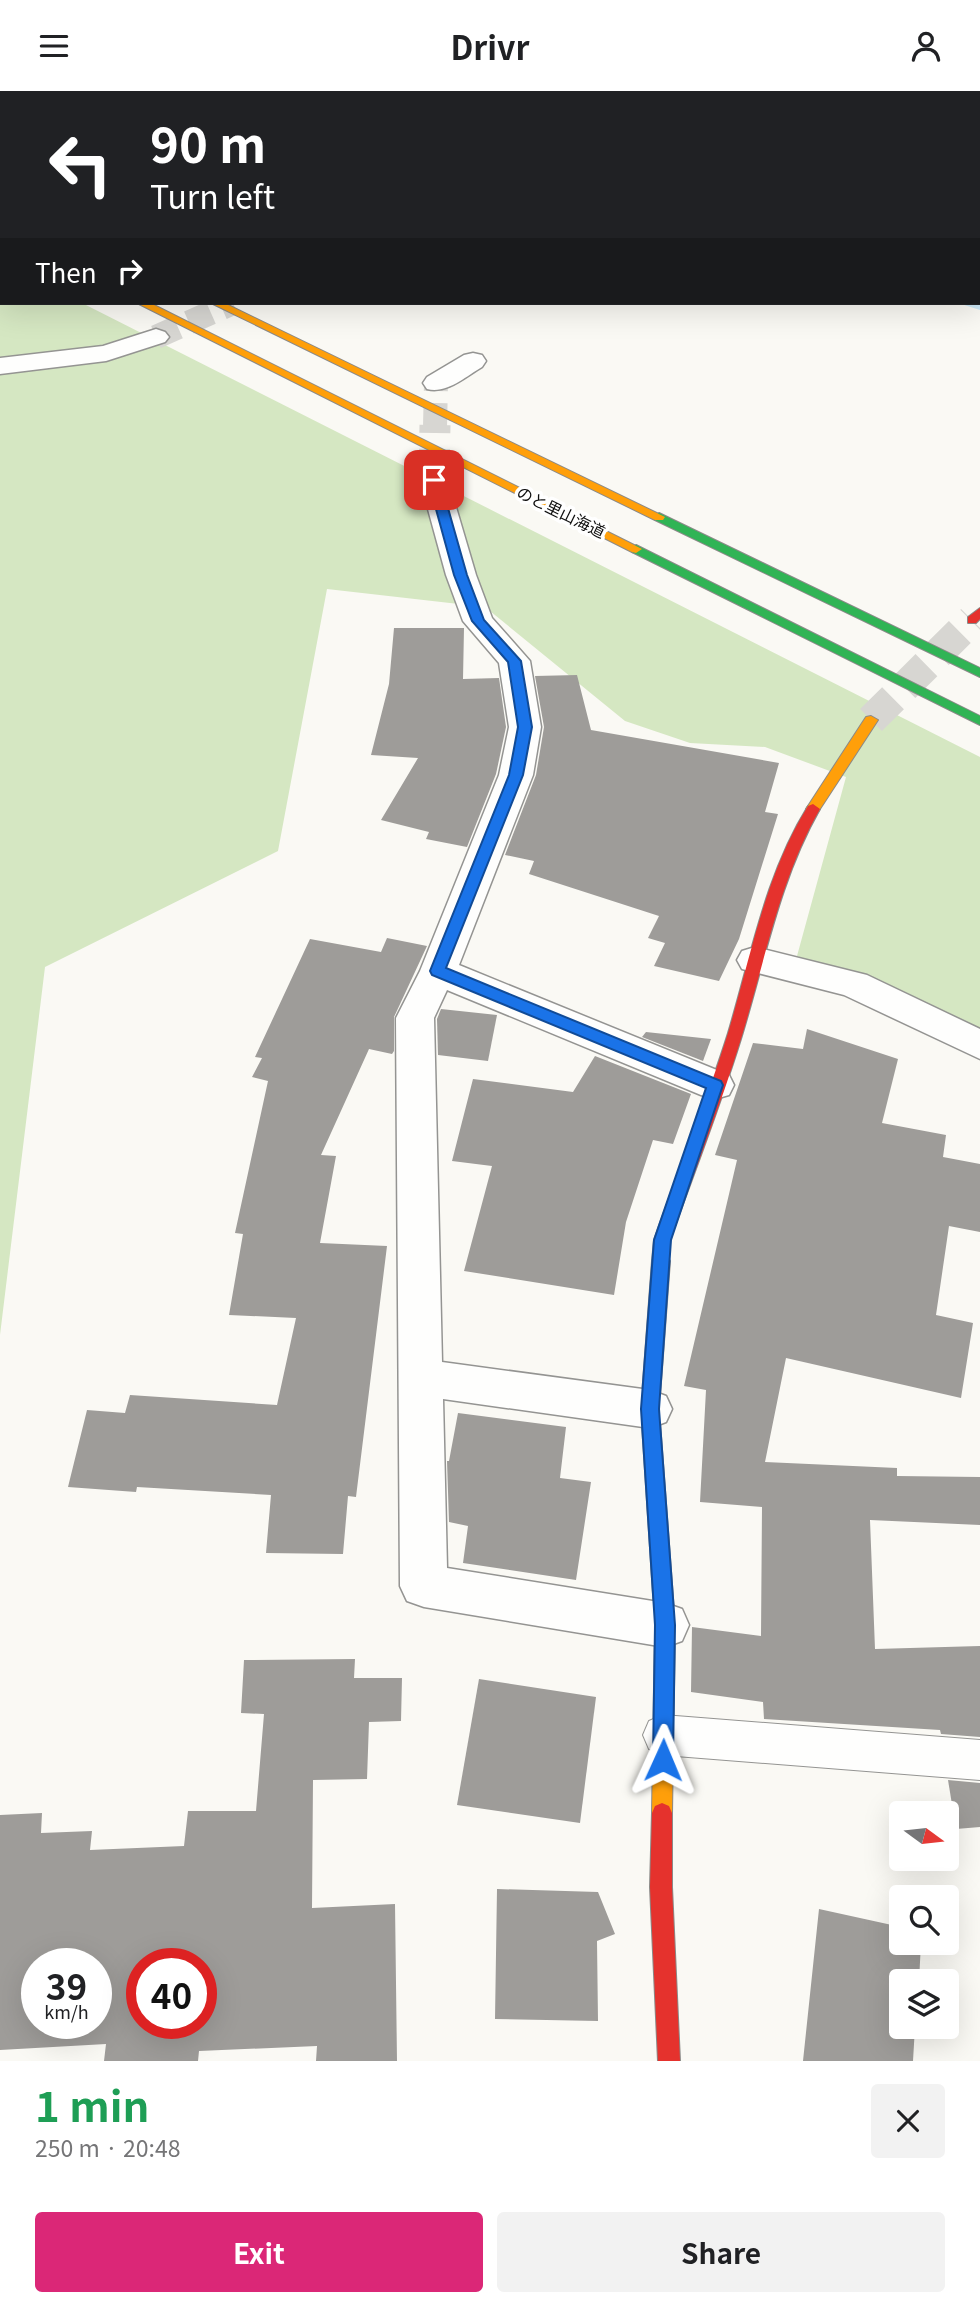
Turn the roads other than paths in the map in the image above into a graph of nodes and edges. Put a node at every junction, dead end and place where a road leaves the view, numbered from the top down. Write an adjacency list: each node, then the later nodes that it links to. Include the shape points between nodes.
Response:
1 (146, 305): 10 (main road, のと里山海道)
2 (220, 305): 8 (main road)
3 (156, 337): 5 (street, via 106,353)
4 (473, 361): 6 (street)
5 (0, 366)
6 (436, 383)
7 (434, 480): 12 (street, via 478,621 514,661 525,727 516,775)
8 (980, 673)
9 (871, 720): 11 (main road, via 794,839)
10 (980, 721)
11 (755, 960): 13 (street, via 855,984); 14 (main road)
12 (438, 971): 14 (street); 15 (street, via 415,1017)
13 (980, 1045)
14 (715, 1085): 16 (main road, via 662,1240)
15 (420, 1377): 16 (street); 17 (street, via 424,1586)
16 (650, 1409): 17 (main road)
17 (665, 1625): 18 (main road)
18 (663, 1735): 19 (lane); 20 (main road, via 661,1887)
19 (980, 1760)
20 (669, 2061)

